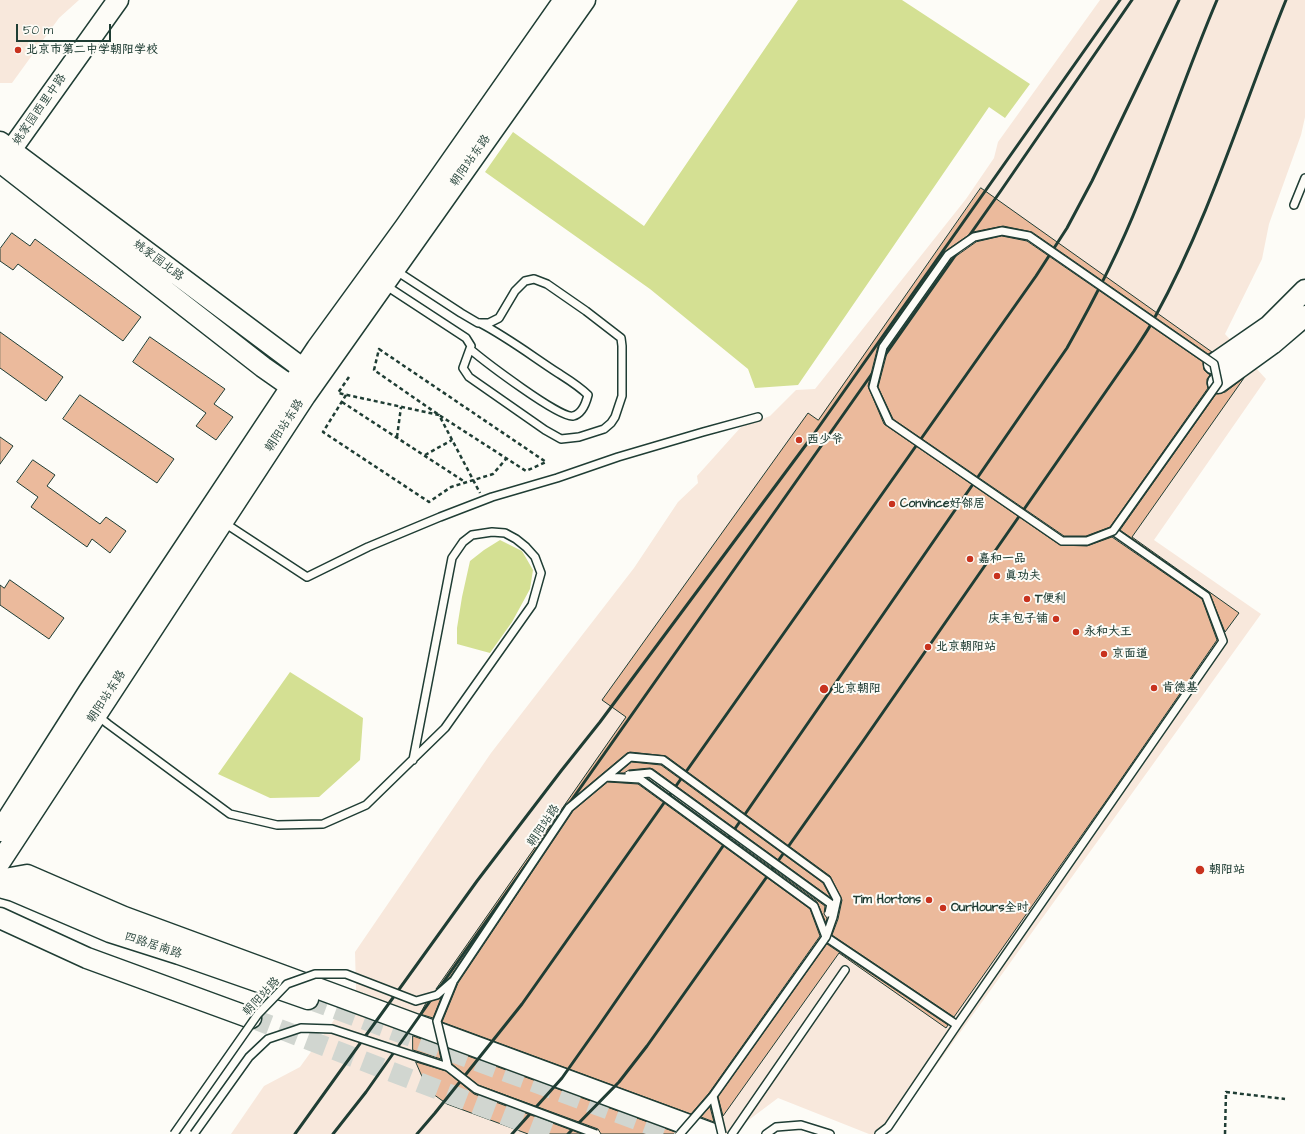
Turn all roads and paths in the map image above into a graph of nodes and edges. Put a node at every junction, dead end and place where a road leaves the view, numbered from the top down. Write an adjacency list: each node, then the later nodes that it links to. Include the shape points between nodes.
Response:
1 (103, 0): 5 (main road, 姚家园西里中路)
2 (118, 0): 5 (main road, 姚家园西里中路)
3 (564, 0): 14 (main road, 朝阳站东路, via 317,348)
4 (585, 0): 8 (main road, 朝阳站东路)
5 (2, 150): 14 (main road, 姚家园北路); 16 (main road, 姚家园北路)
6 (1305, 178): 7 (lane)
7 (1294, 205)
8 (390, 277): 11 (lane); 12 (lane, via 466,338); 14 (main road, 朝阳站东路)
9 (1305, 290): 13 (main road)
10 (1305, 316): 13 (main road, via 1272,344)
11 (478, 323): 12 (lane, via 532,354 578,385 588,395 586,404 580,412 572,416 563,414 485,362); 12 (lane, via 489,323 499,318 515,291 525,281 534,279 547,284 621,338 622,396 615,417 604,429 579,437 561,439 469,377 464,368)
12 (470, 349)
13 (1216, 373): 30 (lane, bridge); 30 (lane, bridge, via 1029,236 1002,231 974,237 948,255 883,347 873,387 889,422 1062,540 1087,541)
14 (310, 375): 16 (main road, 朝阳站东路)
15 (349, 377): 17 (path, via 338,393)
16 (298, 392): 29 (main road, 朝阳站东路); 31 (main road, 朝阳站东路)
17 (346, 395): 18 (path); 19 (path)
18 (342, 402): 22 (path); 27 (path, via 323,432 422,498 429,502 450,487)
19 (402, 407): 20 (path); 22 (path)
20 (439, 415): 23 (path); 25 (path); 25 (path, via 374,370 379,349 546,462 526,471)
21 (758, 417): 28 (lane, via 618,456)
22 (397, 437): 24 (path)
23 (452, 440): 24 (path); 26 (path)
24 (424, 455): 27 (path)
25 (506, 459): 26 (path, via 493,474)
26 (473, 480): 27 (path); 28 (path)
27 (465, 482)
28 (484, 500): 29 (lane, via 368,547 307,578)
29 (222, 522): 31 (main road, 朝阳站东路)
30 (1113, 531): 44 (lane, via 1206,596 1223,641)
31 (89, 709): 32 (lane, via 230,814 277,824 323,824 366,805); 34 (main road, 朝阳站东路); 35 (main road, 朝阳站东路)
32 (413, 760): 32 (lane, via 445,728 532,605 541,573 535,557 516,539 505,534 492,532 472,535 463,542 452,558)
33 (606, 777): 39 (lane, bridge, via 640,779 808,901 814,906); 39 (lane, bridge, via 650,773 831,904); 39 (lane, 朝阳站路, bridge, via 630,757 663,760 827,880 837,899); 41 (lane, 朝阳站路, bridge, via 569,808)
34 (0, 831)
35 (0, 862)
36 (0, 880): 52 (main road, via 27,875 124,917)
37 (0, 887): 42 (main road, 四路居南路, via 110,932)
38 (0, 918): 43 (main road, via 87,958)
39 (826, 937): 44 (lane); 46 (lane, bridge)
40 (845, 970): 54 (lane)
41 (454, 980): 45 (lane, bridge, via 437,1021); 48 (lane, 朝阳站路, bridge, via 437,995 416,1001 346,974 316,974 287,984 258,1014)
42 (308, 999)
43 (251, 1018)
44 (957, 1025): 57 (lane, via 888,1127)
45 (448, 1067): 49 (lane, bridge, via 332,1028 301,1028 268,1039 249,1057); 50 (lane, bridge, via 476,1089)
46 (713, 1096): 51 (lane, bridge); 53 (lane, bridge)
47 (1284, 1099): 58 (path, via 1226,1092)
48 (174, 1134)
49 (194, 1134)
50 (596, 1134)
51 (680, 1134)
52 (713, 1134)
53 (722, 1134)
54 (732, 1134)
55 (766, 1134): 56 (lane, via 776,1127 801,1125)
56 (830, 1134)
57 (879, 1134)
58 (1225, 1134)

